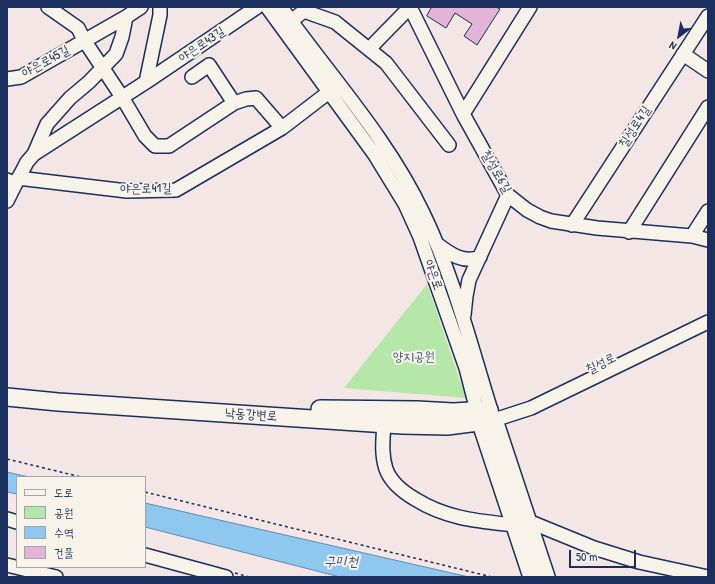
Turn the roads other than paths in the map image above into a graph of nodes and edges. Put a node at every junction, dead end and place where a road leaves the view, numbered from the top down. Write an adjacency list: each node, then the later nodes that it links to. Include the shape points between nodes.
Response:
1 (48, 7): 12 (street, 야은로45길, via 78,28)
2 (141, 7): 9 (street, 야은로45길)
3 (160, 7): 19 (street)
4 (257, 7): 19 (street, 야은로43길)
5 (267, 7): 20 (street, 야은로)
6 (410, 7): 13 (street, 칠성로6길); 24 (street, 칠성로6길)
7 (530, 7): 24 (street)
8 (282, 8): 11 (street, 야은로)
9 (126, 16): 12 (street, 야은로45길); 15 (street, via 116,54)
10 (708, 16): 14 (street, 칠성로4길)
11 (291, 21): 13 (street, via 304,11 335,22); 36 (street, 야은로, via 382,142 423,213)
12 (84, 40): 15 (street); 18 (street, 야은로45길, via 21,78)
13 (369, 49): 26 (street, via 386,63)
14 (683, 54): 16 (street); 32 (street, 칠성로4길)
15 (102, 69): 21 (street); 27 (street, via 70,98 47,124)
16 (708, 71)
17 (192, 77): 22 (street, via 209,65)
18 (7, 78)
19 (146, 82): 21 (street, 야은로43길)
20 (329, 92): 25 (street, 야은로41길); 45 (street, 야은로, via 376,155 405,204 420,237 466,368)
21 (122, 97): 22 (street, via 145,136 155,146 169,146); 27 (street, 야은로43길)
22 (234, 103): 25 (street, via 256,98)
23 (708, 107): 33 (street)
24 (463, 114): 29 (street, 칠성로6길)
25 (282, 128): 28 (street, 야은로41길, via 176,190 127,191)
26 (449, 145)
27 (30, 158): 28 (street)
28 (14, 181): 30 (street)
29 (508, 195): 32 (street, 칠성로6길, via 540,217); 37 (street)
30 (7, 201)
31 (708, 211): 34 (street)
32 (572, 225): 33 (street, 칠성로6길)
33 (629, 232): 34 (street, 칠성로6길)
34 (692, 236): 35 (street, 칠성로6길)
35 (708, 240)
36 (437, 244): 37 (street, via 454,256 465,259); 39 (street, 야은로)
37 (480, 257): 39 (street, via 469,280)
38 (708, 312): 45 (street, 칠성로, via 520,403)
39 (464, 320): 45 (street, 야은로)
40 (708, 322): 45 (street, 칠성로, via 531,408)
41 (7, 388): 45 (main road, 낙동강변로, via 320,409)
42 (7, 397): 43 (main road, 낙동강변로)
43 (70, 402): 44 (main road); 46 (main road, 낙동강변로)
44 (7, 409)
45 (488, 414): 46 (main road, 낙동강변로, via 447,426); 47 (main road, 야은로)
46 (384, 424): 47 (street, via 384,461 390,477 404,493 448,515)
47 (520, 526): 52 (main road, 야은로); 53 (main road, 야은로, via 534,539); 54 (street, via 639,562)
48 (146, 555): 51 (street)
49 (19, 568): 50 (street)
50 (56, 577)
51 (226, 577)
52 (532, 577)
53 (546, 577)
54 (708, 577)

